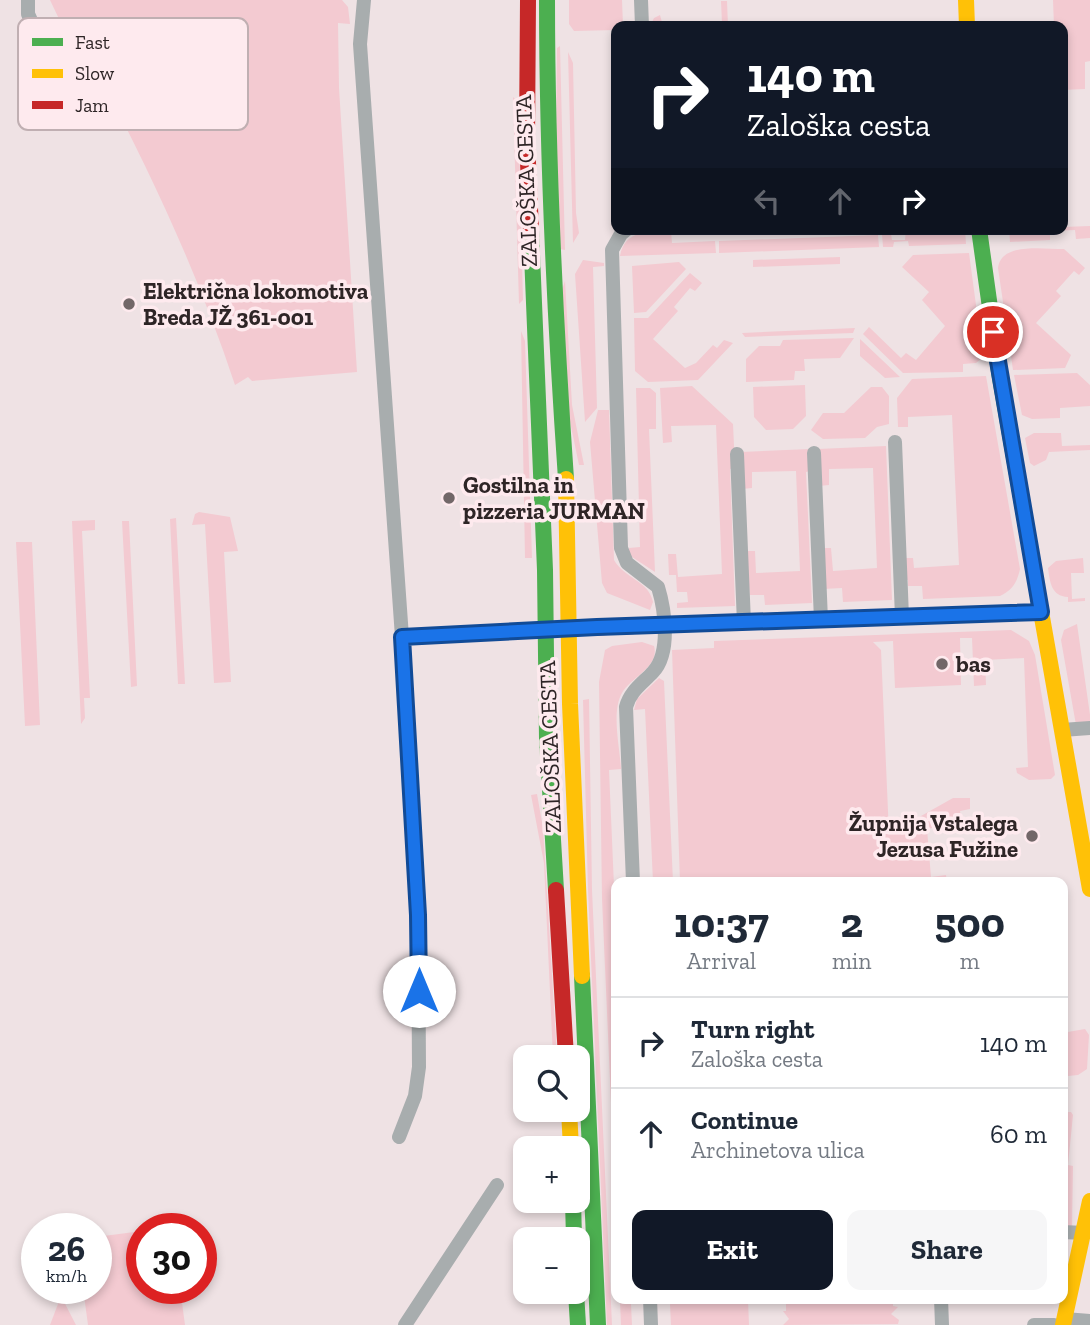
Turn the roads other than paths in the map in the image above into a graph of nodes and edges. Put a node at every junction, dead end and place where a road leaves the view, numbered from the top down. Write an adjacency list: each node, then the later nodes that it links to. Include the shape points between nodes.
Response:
1 (28, 0): 7 (street)
2 (364, 0): 22 (street, via 360,57)
3 (528, 0): 21 (main road, ZALOŠKA CESTA, via 527,140)
4 (547, 0): 20 (main road, ZALOŠKA CESTA, via 548,179 566,486)
5 (641, 0): 8 (street)
6 (966, 0): 9 (main road)
7 (30, 18)
8 (642, 21)
9 (967, 21)
10 (620, 235): 19 (street, via 612,250 622,554 658,587)
11 (980, 235): 15 (main road)
12 (895, 442): 16 (street)
13 (814, 453): 17 (street)
14 (737, 454): 18 (street)
15 (1041, 612): 16 (main road); 24 (main road)
16 (902, 617): 17 (main road)
17 (821, 620): 18 (main road)
18 (744, 622): 19 (main road)
19 (664, 625): 20 (main road); 25 (street, via 661,659 626,706)
20 (569, 628): 21 (main road); 42 (main road, ZALOŠKA CESTA)
21 (545, 630): 22 (street, ZALOŠKA CESTA); 27 (main road, ZALOŠKA CESTA)
22 (402, 637): 28 (street, via 418,915 419,1067 415,1096)
23 (1090, 728): 24 (street)
24 (1062, 730): 26 (main road)
25 (633, 877)
26 (1090, 889)
27 (565, 1045)
28 (399, 1138)
29 (497, 1185): 40 (street)
30 (1090, 1201): 32 (main road)
31 (1068, 1232): 32 (street)
32 (1085, 1233): 33 (main road)
33 (1068, 1278)
34 (577, 1304): 41 (main road)
35 (650, 1304): 43 (street)
36 (942, 1304): 44 (street)
37 (1064, 1304): 39 (main road)
38 (1090, 1321): 39 (street)
39 (1061, 1323): 45 (street)
40 (405, 1325)
41 (578, 1325)
42 (598, 1325)
43 (651, 1325)
44 (942, 1325)
45 (1034, 1325)

